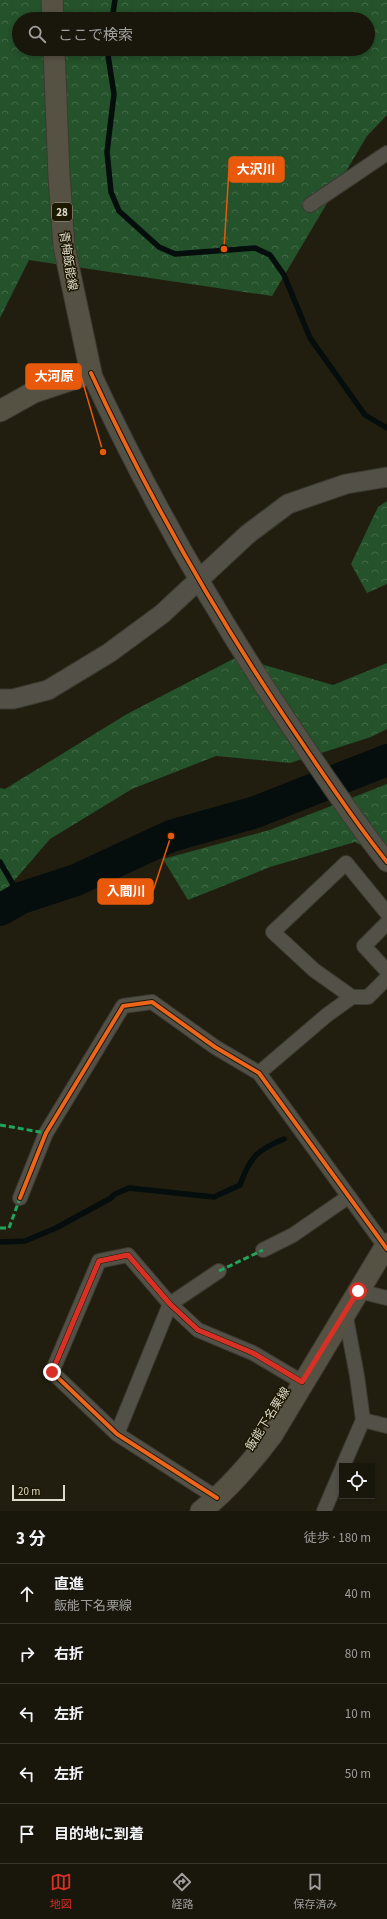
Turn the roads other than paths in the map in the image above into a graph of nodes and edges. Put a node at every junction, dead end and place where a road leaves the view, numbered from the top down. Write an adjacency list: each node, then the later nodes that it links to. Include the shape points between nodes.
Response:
1 (52, 0): 2 (main road)
2 (53, 12)
3 (54, 56): 6 (main road, 青梅飯能線 / 28, via 64,246)
4 (387, 153): 5 (street)
5 (310, 205)
6 (91, 373): 7 (main road, via 34,392); 9 (street, via 149,491)
7 (0, 411)
8 (382, 478): 9 (street, via 346,484 288,504 248,534)
9 (199, 581): 10 (street, via 162,614 76,674 48,690 13,699); 11 (street, via 254,671 316,764)
10 (0, 699)
11 (383, 857)
12 (387, 913): 16 (street, via 346,863 273,932 314,970)
13 (387, 923): 14 (street, via 364,946)
14 (387, 971)
15 (387, 978): 16 (street, via 368,997)
16 (352, 998): 17 (street, via 327,1015)
17 (260, 1072): 18 (street); 19 (street, via 215,1047 152,1002 123,1006 46,1133)
18 (348, 1197): 20 (street); 21 (street, via 293,1235)
19 (20, 1198)
20 (386, 1246): 23 (main road, 飯能下名栗線)
21 (263, 1250)
22 (219, 1271): 25 (street)
23 (358, 1291): 24 (street); 26 (main road, 飯能下名栗線)
24 (387, 1298)
25 (170, 1304): 27 (street, via 198,1330 253,1353); 30 (street); 30 (street, via 128,1255 99,1261 52,1372)
26 (345, 1312): 27 (main road, 飯能下名栗線); 28 (street, via 358,1376)
27 (302, 1382): 33 (main road, 飯能下名栗線, via 272,1435 251,1463)
28 (363, 1420): 29 (street); 31 (street)
29 (387, 1426)
30 (117, 1434): 33 (street)
31 (344, 1463)
32 (339, 1476): 35 (street)
33 (217, 1498): 34 (main road, 飯能下名栗線)
34 (201, 1511)
35 (324, 1511)

